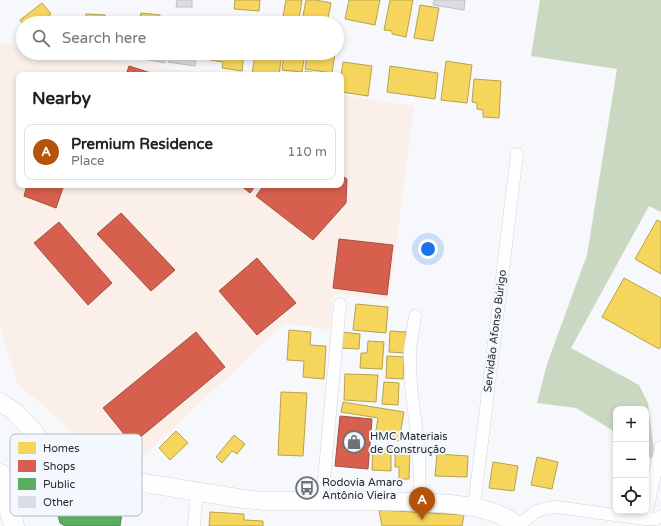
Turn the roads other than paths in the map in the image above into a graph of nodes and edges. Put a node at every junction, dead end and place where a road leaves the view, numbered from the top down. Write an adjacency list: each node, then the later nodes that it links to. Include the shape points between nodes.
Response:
1 (517, 154): 12 (street, Servidão Afonso Búrigo)
2 (340, 304): 10 (street)
3 (415, 316): 11 (street, via 410,363 419,453)
4 (0, 402): 5 (main road, via 15,412)
5 (35, 434)
6 (661, 447): 16 (street)
7 (0, 474): 13 (main road)
8 (142, 483): 9 (main road)
9 (197, 492): 10 (main road, via 244,499); 18 (street)
10 (322, 500): 11 (main road)
11 (420, 502): 12 (main road)
12 (474, 507): 19 (main road, via 498,514)
13 (10, 511)
14 (11, 516): 17 (main road)
15 (661, 516): 16 (street, via 656,519)
16 (645, 519): 19 (street, via 556,507 535,512)
17 (14, 526)
18 (194, 526)
19 (518, 526)

